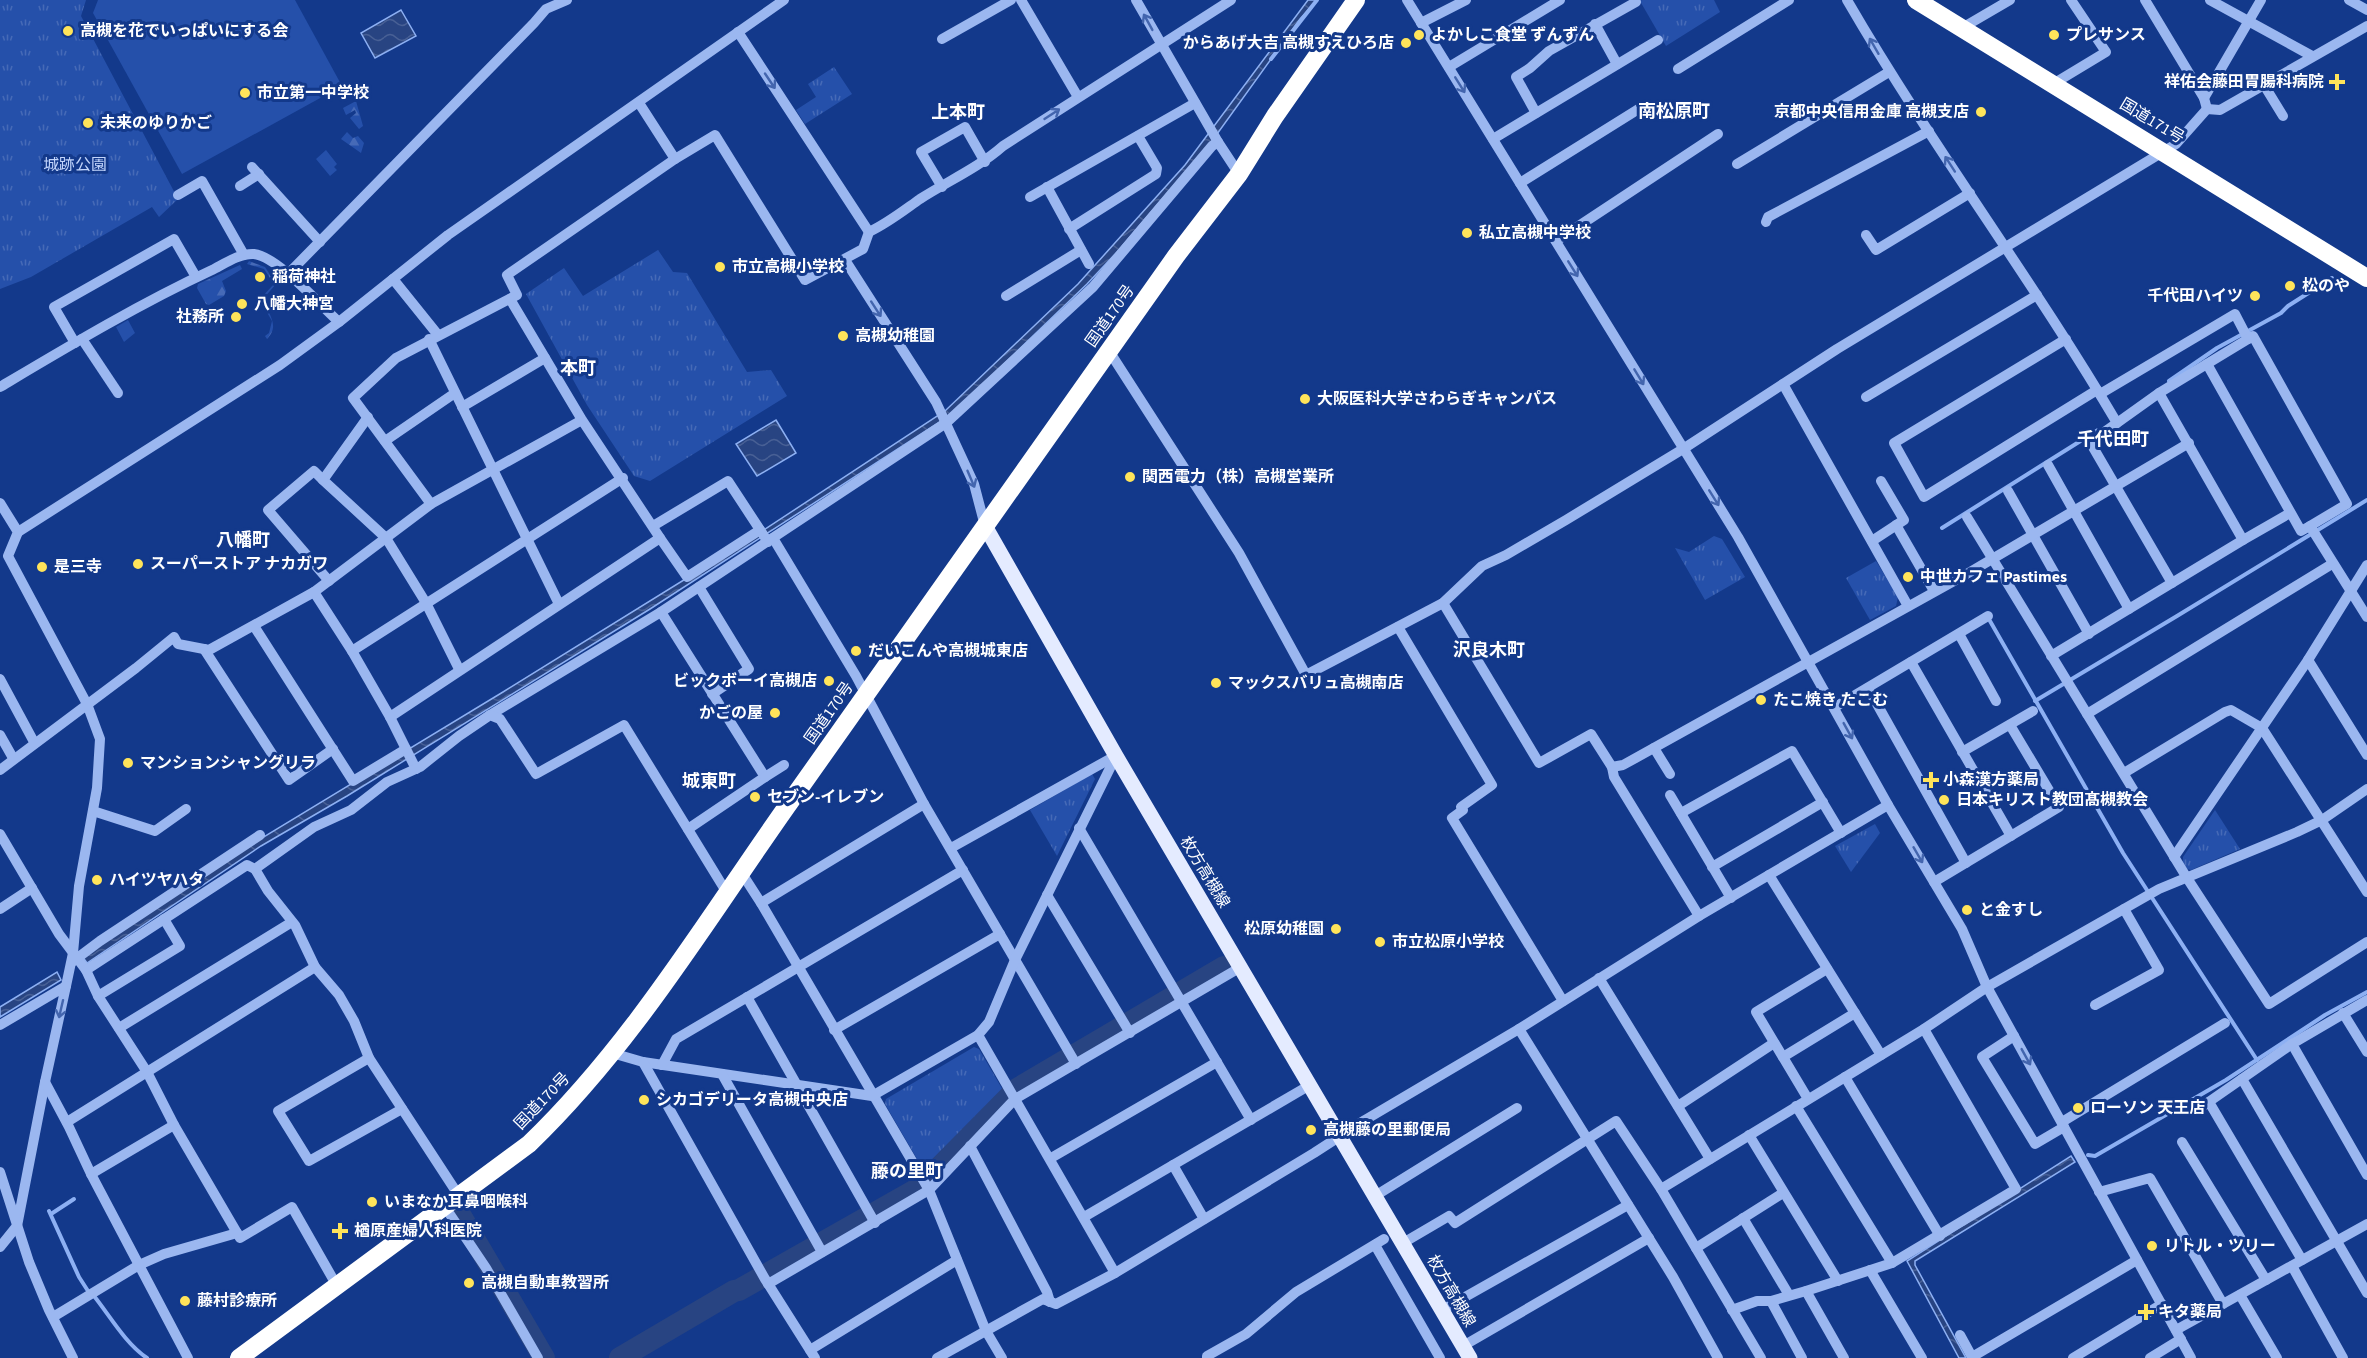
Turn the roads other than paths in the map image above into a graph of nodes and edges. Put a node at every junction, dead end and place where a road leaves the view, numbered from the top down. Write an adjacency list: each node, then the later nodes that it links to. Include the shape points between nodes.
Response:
1 (567, 0): 21 (street)
2 (784, 0): 28 (street)
3 (1011, 0): 29 (street)
4 (1022, 0): 39 (street)
5 (1136, 0): 31 (street, one-way to 5)
6 (1231, 0): 31 (street)
7 (1356, 0): 55 (highway, 国道170号)
8 (1407, 0): 23 (street)
9 (1466, 0): 23 (street)
10 (1560, 0): 34 (street)
11 (1789, 0): 35 (street)
12 (1847, 0): 36 (street, one-way to 12)
13 (1916, 0): 27 (highway, 国道171号)
14 (2010, 0): 27 (street)
15 (2071, 0): 37 (street, via 2106,52)
16 (2145, 0): 42 (street)
17 (2210, 0): 24 (street)
18 (2260, 0): 24 (street)
19 (2349, 0): 22 (street)
20 (1636, 2): 25 (street)
21 (543, 4): 68 (street, via 526,31)
22 (2367, 10)
23 (1421, 22): 34 (street)
24 (2248, 22): 32 (street); 42 (street)
25 (1595, 24): 33 (street); 44 (street, via 1549,51 1516,77)
26 (2367, 26): 32 (street)
27 (1962, 28): 37 (highway, 国道171号)
28 (738, 32): 40 (street); 65 (street, one-way to 65)
29 (942, 39)
30 (1658, 40): 33 (street)
31 (1161, 44): 39 (street); 41 (street)
32 (2312, 56): 38 (street)
33 (1617, 64): 44 (street)
34 (1449, 68): 50 (street, one-way to 50)
35 (1678, 69)
36 (1889, 72): 46 (street); 54 (street)
37 (2053, 84): 51 (highway, 国道171号)
38 (2264, 85): 42 (street, via 2220,110); 45 (street)
39 (1078, 97): 53 (street, one-way to 39)
40 (639, 103): 52 (street); 77 (street, via 448,234)
41 (1195, 103): 48 (street); 49 (street)
42 (2206, 103): 51 (street, via 2176,144)
43 (1645, 105): 56 (street)
44 (1536, 113): 50 (street)
45 (2283, 116)
46 (1929, 130): 60 (street, one-way to 46); 63 (street, via 1768,217)
47 (1718, 134): 67 (street)
48 (1138, 136): 58 (street); 64 (street, via 1157,168 1156,174)
49 (1214, 137): 55 (street); 99 (street, via 1212,146 1093,287)
50 (1493, 139): 56 (street)
51 (2163, 150): 69 (street); 75 (highway, 国道171号)
52 (675, 159): 72 (street, via 715,135 806,280); 80 (street, via 507,275 517,295)
53 (985, 162): 59 (street); 59 (street, via 964,127 921,152)
54 (1737, 164)
55 (1239, 174): 86 (highway, 国道170号)
56 (1520, 183): 67 (street)
57 (240, 186): 68 (street, via 256,170)
58 (1047, 187): 62 (street); 64 (street)
59 (942, 188): 65 (street)
60 (1970, 193): 66 (street, via 1876,250); 69 (street)
61 (178, 195): 71 (street, via 202,181)
62 (1030, 197)
63 (1766, 222)
64 (1069, 229): 70 (street)
65 (869, 232): 72 (street, via 863,249)
66 (1866, 235)
67 (1556, 241): 103 (street, one-way to 103)
68 (320, 242): 74 (street)
69 (2006, 248): 78 (street); 89 (street)
70 (1081, 250): 73 (street); 79 (street)
71 (244, 255): 74 (street, via 267,258); 76 (street)
72 (845, 260): 99 (street, one-way to 99)
73 (1089, 264)
74 (287, 275): 81 (street)
75 (2366, 276)
76 (196, 277): 85 (street); 85 (street, via 174,239 54,307)
77 (393, 279): 81 (street); 82 (street)
78 (2037, 295): 83 (street); 95 (street)
79 (1006, 296)
80 (510, 299): 82 (street); 87 (street)
81 (339, 322): 121 (street, via 252,384)
82 (433, 337): 93 (street); 97 (street, via 396,358 353,398)
83 (2066, 339): 91 (street); 91 (street, via 1894,443 1924,497)
84 (2248, 339): 88 (street); 91 (street, via 2235,314); 119 (street, via 2253,336 2348,504)
85 (78, 341): 90 (street); 92 (street)
86 (1109, 351): 118 (highway, 国道170号); 147 (street, via 1239,553 1306,675)
87 (545, 358): 96 (street); 98 (street)
88 (2207, 364): 94 (street); 114 (street)
89 (1783, 384): 103 (street); 128 (street)
90 (0, 387)
91 (2099, 392): 100 (street)
92 (118, 393)
93 (455, 393): 96 (street); 101 (street)
94 (2159, 393): 100 (street); 102 (street)
95 (1866, 397)
96 (462, 407): 105 (street)
97 (368, 417): 101 (street); 107 (street)
98 (582, 420): 105 (street); 106 (street)
99 (946, 423): 118 (street, one-way to 118, via 974,484); 126 (street)
100 (2117, 423): 109 (street, via 2090,442)
101 (385, 441): 112 (street)
102 (2189, 443): 109 (street); 127 (street)
103 (1683, 449): 139 (street, via 1482,566); 154 (street, one-way to 154)
104 (2048, 465): 113 (street)
105 (494, 469): 112 (street); 123 (street)
106 (623, 478): 117 (street); 123 (street)
107 (323, 480): 125 (street); 132 (street, via 314,471 268,510)
108 (1881, 481): 116 (street, via 1904,520)
109 (2116, 487): 113 (street); 133 (street)
110 (2008, 491): 122 (street)
111 (0, 503): 121 (street)
112 (431, 504): 125 (street)
113 (2073, 512): 122 (street); 142 (street)
114 (2290, 513): 119 (street, via 2301,531); 127 (street)
115 (1967, 517): 129 (street)
116 (1896, 525): 128 (street); 136 (street)
117 (653, 526): 120 (street, via 728,481); 124 (street)
118 (985, 526): 160 (highway, 国道170号); 177 (main road, 枚方高槻線)
119 (2310, 526): 130 (street)
120 (760, 530): 124 (street, via 687,577); 126 (street)
121 (18, 532): 162 (street, via 8,556)
122 (2032, 535): 129 (street); 149 (street)
123 (528, 537): 138 (street); 140 (street)
124 (660, 537): 140 (street)
125 (386, 538): 132 (street); 138 (street)
126 (770, 540): 134 (street); 160 (street)
127 (2243, 540): 133 (street)
128 (1872, 541): 141 (street)
129 (1991, 559): 136 (street); 152 (street)
130 (2332, 564): 135 (street); 165 (street)
131 (2367, 565): 135 (street)
132 (329, 581): 137 (street)
133 (2172, 583): 142 (street)
134 (699, 587): 143 (street); 159 (street, via 749,669)
135 (2350, 590): 145 (street); 153 (street)
136 (1934, 591): 141 (street)
137 (314, 592): 146 (street); 151 (street)
138 (426, 603): 151 (street); 156 (street)
139 (1443, 603): 147 (street); 180 (street, via 1539,763 1591,734)
140 (559, 604): 156 (street)
141 (1908, 606): 154 (street)
142 (2129, 609): 149 (street)
143 (661, 612): 159 (street); 166 (street)
144 (1988, 616): 148 (street)
145 (2367, 618)
146 (254, 626): 150 (street); 173 (street)
147 (1398, 627): 247 (street, via 1492,784 1452,818)
148 (1959, 634): 155 (street); 161 (street)
149 (2089, 634): 152 (street)
150 (204, 649): 162 (street, via 177,644 174,637); 173 (street, via 289,780)
151 (352, 651): 167 (street)
152 (2051, 656): 165 (street)
153 (2308, 660): 169 (street); 176 (street)
154 (1810, 662): 163 (street); 172 (street)
155 (1911, 662): 158 (street); 175 (street)
156 (459, 669): 167 (street)
157 (0, 680): 171 (street)
158 (1868, 688): 163 (street); 204 (street)
159 (712, 694): 185 (street)
160 (866, 695): 189 (street); 209 (highway, 国道170号)
161 (1996, 701)
162 (87, 704): 171 (street); 192 (street, via 100,739)
163 (1834, 707): 190 (street, one-way to 190)
164 (2033, 711): 168 (street)
165 (2087, 714): 183 (street)
166 (490, 715): 181 (street); 196 (street, via 500,719 536,774 624,725)
167 (390, 717): 174 (street)
168 (2010, 725): 175 (street); 199 (street, via 2059,807)
169 (2262, 728): 183 (street, via 2231,710); 194 (street); 203 (street)
170 (0, 735): 178 (street)
171 (34, 742): 178 (street)
172 (1654, 748): 180 (street); 184 (street)
173 (333, 749): 174 (street, via 353,781)
174 (406, 749): 181 (street)
175 (1962, 752): 199 (street)
176 (2367, 755)
177 (1116, 756): 195 (street); 201 (street); 237 (main road, 枚方高槻線)
178 (13, 758): 182 (street)
179 (784, 765): 185 (street)
180 (1612, 767): 224 (street, via 1614,777)
181 (416, 768): 206 (street, via 387,782 351,810 314,827)
182 (0, 770)
183 (2124, 773): 203 (street)
184 (1670, 774)
185 (765, 777): 196 (street)
186 (2367, 789): 194 (street)
187 (1670, 795): 193 (street)
188 (1822, 802): 193 (street, via 1792,751); 197 (street); 205 (street)
189 (924, 804): 201 (street); 221 (street)
190 (1888, 805): 197 (street); 213 (street, one-way to 213)
191 (186, 809): 192 (street, via 154,831)
192 (93, 812): 233 (street, via 79,886)
193 (1681, 813): 205 (street)
194 (2322, 819): 212 (street); 216 (street)
195 (1079, 828): 218 (street); 245 (street)
196 (688, 829): 217 (street)
197 (1841, 833): 211 (street)
198 (261, 835): 202 (street)
199 (2011, 836): 204 (street)
200 (2, 841): 214 (street)
201 (951, 848): 208 (street)
202 (231, 856): 207 (street); 210 (street)
203 (2174, 857): 212 (street)
204 (1966, 863): 213 (street)
205 (1712, 867): 219 (street)
206 (255, 869): 207 (street, via 247,865); 227 (street)
207 (239, 870): 215 (street)
208 (963, 870): 230 (street); 236 (street)
209 (741, 872): 217 (highway, 国道170号); 221 (street)
210 (201, 874): 215 (street); 220 (street)
211 (1769, 875): 219 (street); 238 (street)
212 (2187, 878): 223 (street); 232 (street, via 2269,1004)
213 (1934, 882): 242 (street, via 1962,929)
214 (32, 888): 222 (street); 233 (street)
215 (210, 888): 226 (street)
216 (2367, 892)
217 (727, 893): 263 (highway, 国道170号)
218 (1047, 895): 234 (street); 254 (street)
219 (1731, 898): 224 (street)
220 (159, 903): 225 (street); 226 (street)
221 (761, 903): 236 (street)
222 (0, 909)
223 (2124, 909): 242 (street); 248 (street, via 2159,970)
224 (1699, 916): 240 (street)
225 (138, 917): 228 (street); 229 (street)
226 (166, 917): 229 (street); 243 (street, via 180,946)
227 (292, 922): 235 (street); 253 (street)
228 (121, 927): 231 (street); 233 (street)
229 (147, 930): 231 (street)
230 (1000, 934): 234 (street); 257 (street)
231 (130, 940): 239 (street)
232 (2367, 942)
233 (73, 957): 239 (street); 241 (street)
234 (1015, 960): 258 (street, via 989,1022); 267 (street)
235 (315, 967): 265 (street, via 339,995); 271 (street)
236 (798, 967): 244 (street); 257 (street)
237 (1241, 967): 245 (street); 277 (main road, 枚方高槻線)
238 (1827, 969): 249 (street); 260 (street, via 1756,1012)
239 (86, 970): 243 (street)
240 (1599, 978): 247 (street); 281 (street)
241 (66, 986): 252 (street); 275 (street, one-way to 275)
242 (1987, 987): 256 (street); 259 (street)
243 (98, 996): 253 (street)
244 (747, 997): 270 (street, via 676,1039); 276 (street)
245 (1178, 997): 254 (street); 269 (street)
246 (2367, 1000): 250 (street)
247 (1563, 1001): 255 (street)
248 (2096, 1005)
249 (1855, 1013): 264 (street); 266 (street)
250 (2343, 1013): 261 (street); 262 (street)
251 (2225, 1023): 287 (street)
252 (0, 1025)
253 (119, 1028): 271 (street)
254 (1127, 1028): 267 (street)
255 (1519, 1029): 290 (street); 291 (street)
256 (1924, 1029): 264 (street); 314 (street, via 2016,1189)
257 (834, 1030): 279 (street)
258 (978, 1035): 278 (street); 279 (street)
259 (2014, 1036): 287 (street, one-way to 287); 287 (street, via 1982,1057 2035,1144)
260 (1774, 1043): 266 (street); 281 (street)
261 (2292, 1044): 274 (street); 299 (street)
262 (2367, 1052)
263 (612, 1053): 268 (street); 305 (highway, 国道170号, via 529,1144)
264 (1881, 1055): 273 (street)
265 (369, 1058): 283 (street); 283 (street, via 278,1111 309,1161)
266 (1783, 1058): 280 (street)
267 (1073, 1059): 278 (street)
268 (643, 1062): 270 (street); 329 (street)
269 (1217, 1062): 285 (street); 294 (street)
270 (662, 1065): 272 (street)
271 (147, 1072): 286 (street); 288 (street)
272 (722, 1074): 276 (street); 319 (street)
273 (1845, 1077): 280 (street); 314 (street)
274 (2242, 1078): 316 (street); 323 (street, via 2204,1105)
275 (45, 1082): 286 (street); 312 (street)
276 (796, 1084): 279 (street); 307 (street)
277 (1310, 1085): 285 (street); 290 (main road, 枚方高槻線)
278 (1012, 1095): 293 (street); 294 (street)
279 (872, 1096): 300 (street)
280 (1808, 1099): 282 (street)
281 (1678, 1106): 295 (street)
282 (1796, 1106): 289 (street); 324 (street)
283 (402, 1108): 305 (street)
284 (1517, 1108): 304 (street)
285 (1251, 1120): 296 (street)
286 (67, 1122): 298 (street)
287 (2063, 1124): 302 (street)
288 (174, 1125): 298 (street); 313 (street)
289 (1749, 1135): 295 (street); 303 (street)
290 (1340, 1136): 304 (main road, 枚方高槻線); 310 (street)
291 (1586, 1139): 301 (street, via 1616,1121); 306 (street); 317 (street, via 1455,1223 1449,1216)
292 (2182, 1142): 330 (street)
293 (970, 1146): 300 (street); 338 (street)
294 (1051, 1158): 308 (street)
295 (1710, 1159): 301 (street)
296 (1173, 1166): 308 (street); 310 (street)
297 (0, 1172): 312 (street)
298 (91, 1174): 325 (street)
299 (2367, 1175)
300 (926, 1185): 307 (street); 321 (street)
301 (1661, 1189): 320 (street)
302 (2099, 1192): 322 (street); 340 (street, via 2150,1178)
303 (1783, 1193): 309 (street); 331 (street)
304 (1375, 1196): 317 (main road, 枚方高槻線)
305 (452, 1202): 332 (highway, 国道170号); 352 (street)
306 (1628, 1205): 315 (street); 341 (street)
307 (872, 1218): 319 (street)
308 (1084, 1218): 328 (street)
309 (1743, 1218): 320 (street); 335 (street)
310 (1204, 1219): 328 (street)
311 (2367, 1224): 316 (street)
312 (17, 1226): 318 (street); 343 (street)
313 (237, 1233): 325 (street); 332 (street, via 240,1238 292,1207)
314 (1940, 1236): 324 (street)
315 (1650, 1238): 347 (street); 357 (street)
316 (2336, 1242): 323 (street); 334 (street)
317 (1403, 1243): 341 (main road, 枚方高槻線)
318 (0, 1246)
319 (819, 1248): 329 (street)
320 (1696, 1248): 342 (street)
321 (957, 1260): 344 (street); 348 (street)
322 (2137, 1260): 339 (street); 346 (street, via 1972,1357)
323 (2302, 1260): 326 (street)
324 (1892, 1263): 327 (street)
325 (139, 1265): 343 (street); 350 (street)
326 (2292, 1266): 330 (street); 366 (street)
327 (1870, 1270): 331 (street); 361 (street)
328 (1115, 1273): 338 (street, via 1056,1304)
329 (765, 1279): 348 (street)
330 (2266, 1280): 336 (street)
331 (1838, 1281): 333 (street)
332 (337, 1287): 351 (highway, 国道170号)
333 (1806, 1291): 335 (street); 360 (street)
334 (2367, 1293)
335 (1789, 1295): 337 (street)
336 (2240, 1295): 340 (street); 365 (street)
337 (1771, 1301): 342 (street, via 1757,1301); 359 (street)
338 (1050, 1302): 344 (street, via 1043,1299)
339 (2162, 1304): 345 (street); 362 (street)
340 (2223, 1304): 345 (street)
341 (1442, 1310): 347 (main road, 枚方高槻線)
342 (1732, 1310): 358 (street)
343 (53, 1317): 349 (street)
344 (986, 1331): 353 (street); 354 (street)
345 (2179, 1334): 363 (street); 364 (street)
346 (1960, 1335)
347 (1467, 1352)
348 (813, 1354)
349 (73, 1358)
350 (188, 1358)
351 (239, 1358)
352 (538, 1358)
353 (938, 1358)
354 (1002, 1358)
355 (1208, 1358): 356 (street, via 1246,1334 1296,1292 1379,1242)
356 (1440, 1358)
357 (1718, 1358)
358 (1761, 1358)
359 (1802, 1358)
360 (1844, 1358)
361 (1922, 1358)
362 (2073, 1358)
363 (2150, 1358)
364 (2192, 1358)
365 (2277, 1358)
366 (2343, 1358)

